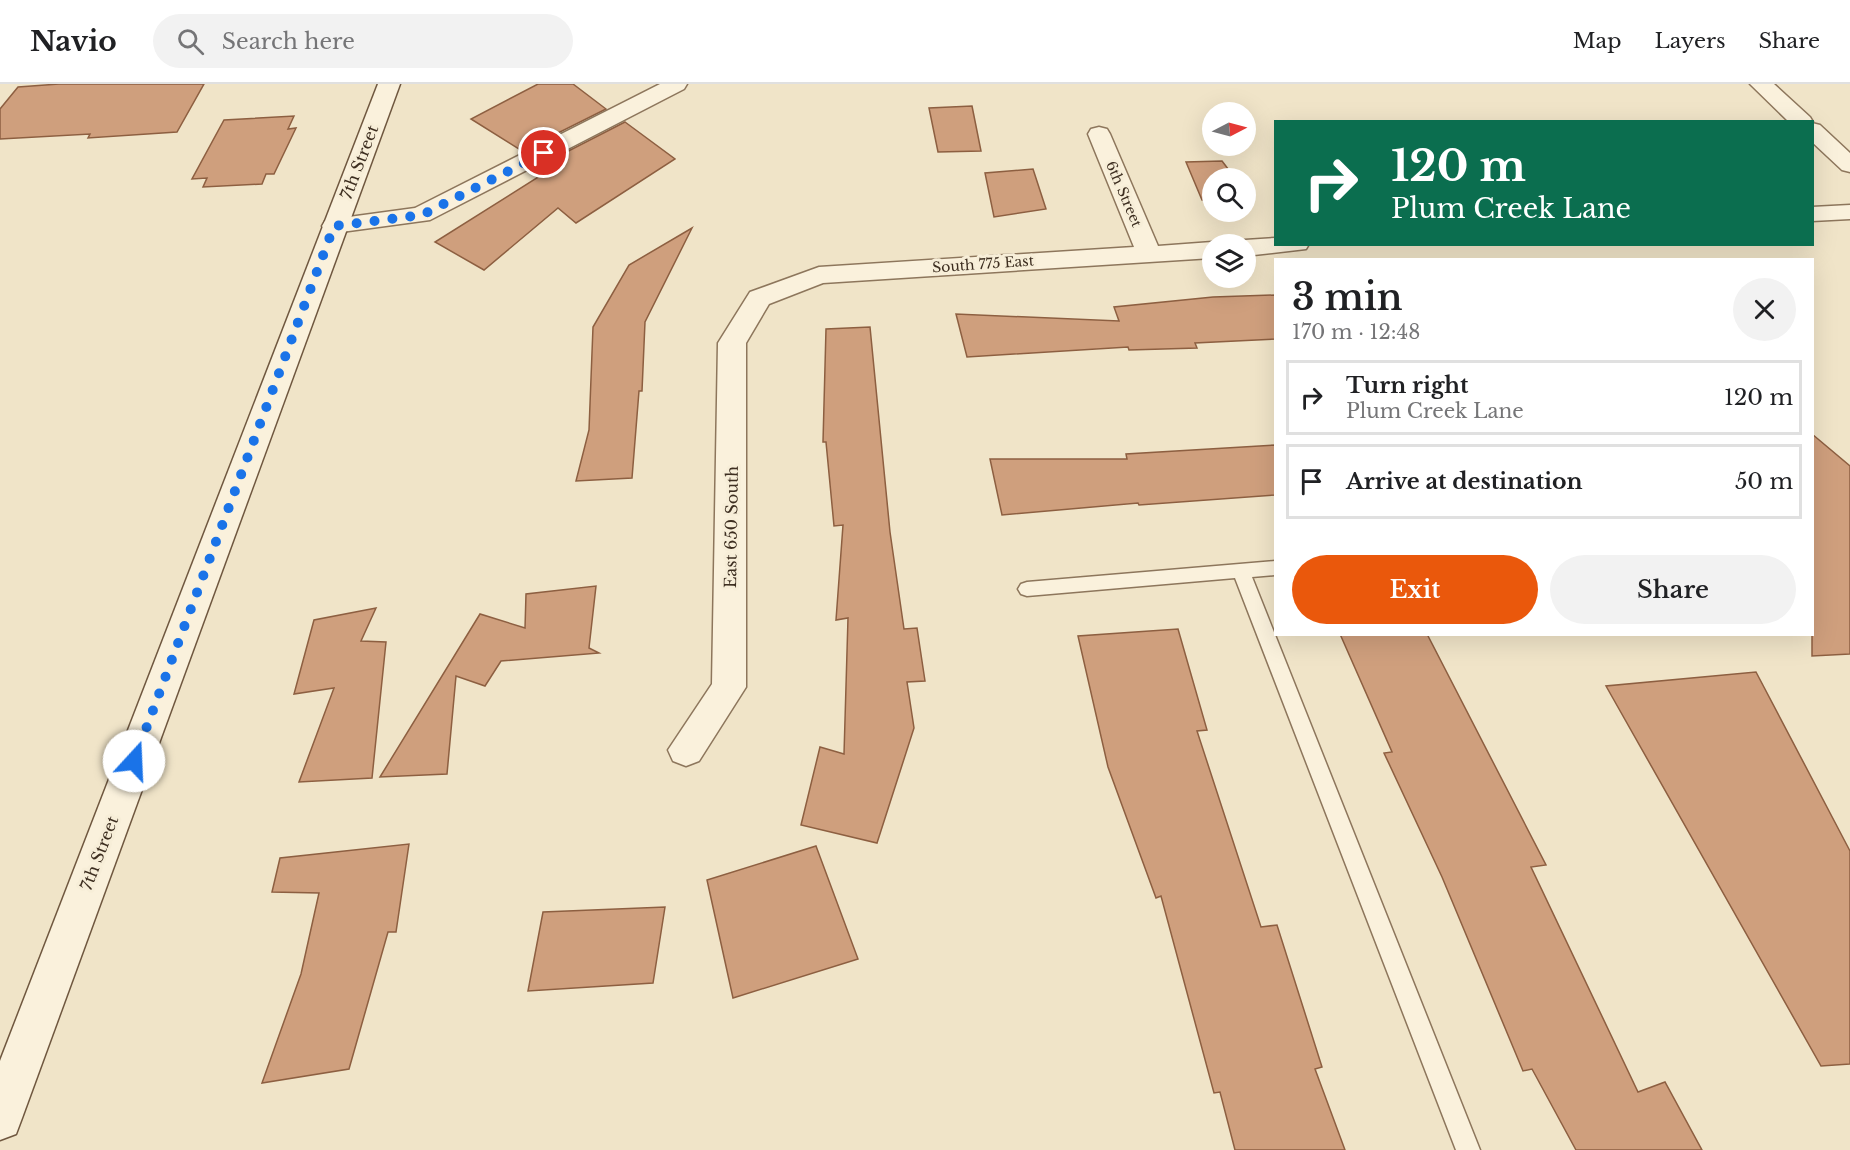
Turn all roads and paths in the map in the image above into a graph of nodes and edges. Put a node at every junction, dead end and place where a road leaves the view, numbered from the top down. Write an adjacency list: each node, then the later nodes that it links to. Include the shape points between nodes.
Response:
1 (389, 84): 10 (street, 7th Street)
2 (676, 84): 10 (street, via 422,215)
3 (1761, 84): 4 (street)
4 (1800, 120)
5 (1814, 132): 7 (street)
6 (1099, 134): 14 (street, 6th Street)
7 (1850, 165)
8 (1850, 212): 9 (street)
9 (1814, 214)
10 (334, 226): 20 (street, 7th Street)
11 (1274, 246): 12 (street)
12 (1256, 247)
13 (1202, 250): 14 (street, South 775 East)
14 (1149, 253): 15 (street, South 775 East, via 819,275)
15 (759, 298): 19 (street, East 650 South, via 732,343 729,687)
16 (1274, 568): 17 (lane)
17 (1241, 571): 18 (lane); 21 (lane)
18 (1027, 589)
19 (686, 750)
20 (0, 1118)
21 (1468, 1150)

